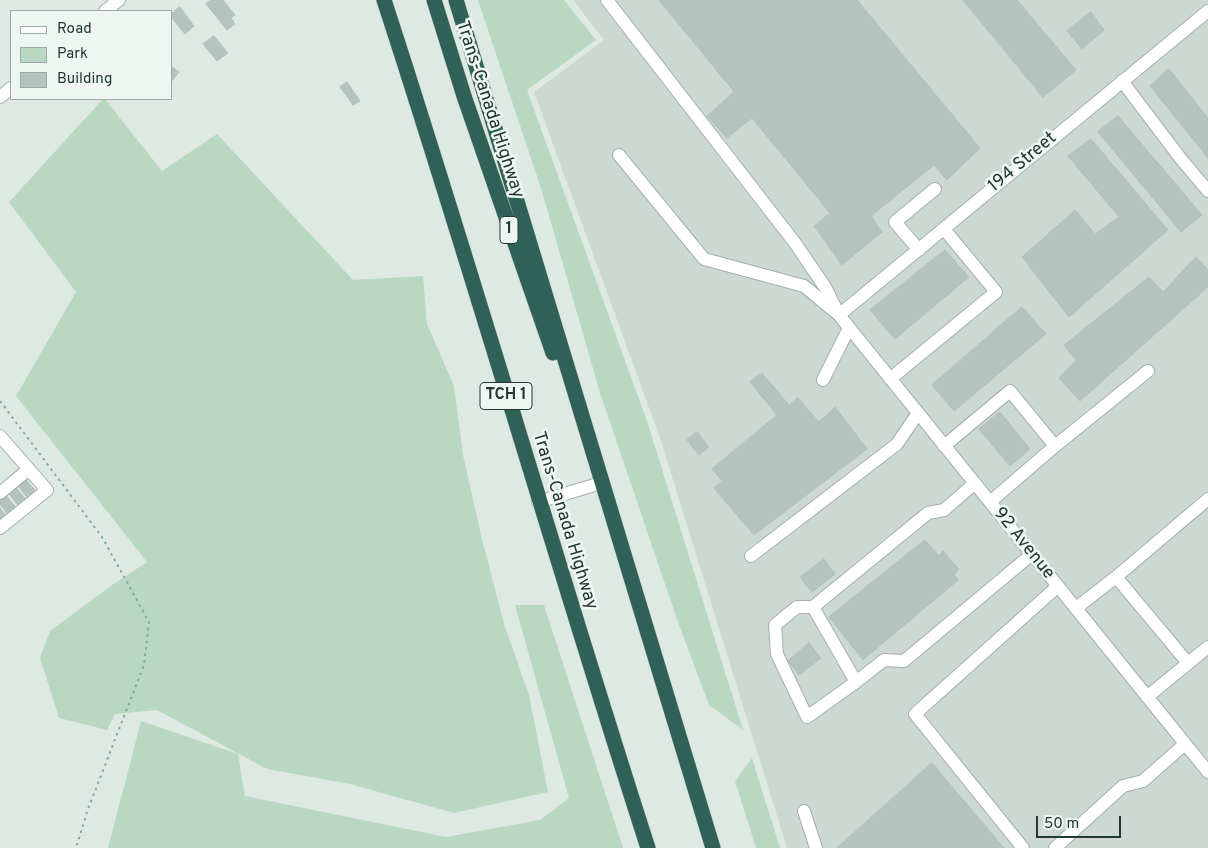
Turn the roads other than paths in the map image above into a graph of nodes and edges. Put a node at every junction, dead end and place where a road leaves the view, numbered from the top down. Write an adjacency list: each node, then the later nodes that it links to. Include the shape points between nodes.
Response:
1 (119, 0): 7 (street)
2 (384, 0): 12 (highway, Trans-Canada Highway / TCH 1)
3 (392, 0): 12 (highway, Trans-Canada Highway)
4 (434, 0): 27 (highway, Trans-Canada Highway / 1, via 540,321)
5 (456, 0): 27 (highway, Trans-Canada Highway)
6 (606, 0): 18 (street, via 795,243 825,287)
7 (106, 10)
8 (1208, 11): 9 (street, 194 Street)
9 (1122, 82): 15 (street); 16 (street, 194 Street)
10 (10, 89): 11 (street)
11 (0, 97)
12 (423, 118): 33 (highway, Trans-Canada Highway / TCH 1)
13 (619, 155): 18 (street, via 704,259 804,286)
14 (935, 190): 17 (street, via 895,222)
15 (1208, 191)
16 (944, 229): 17 (street, 194 Street); 21 (street, via 996,292)
17 (919, 250): 18 (street, 194 Street)
18 (839, 315): 19 (street, 92 Avenue)
19 (849, 328): 21 (street, 92 Avenue); 22 (street)
20 (1148, 371): 26 (street)
21 (890, 379): 23 (street, 92 Avenue)
22 (823, 380)
23 (918, 413): 25 (street, 92 Avenue); 37 (street, via 897,444)
24 (0, 436): 28 (street)
25 (944, 446): 26 (street, via 1010,391); 30 (street, 92 Avenue)
26 (1055, 446): 34 (street)
27 (593, 457): 29 (highway, Trans-Canada Highway)
28 (28, 469): 31 (street); 35 (street, via 47,490)
29 (601, 483): 33 (street); 50 (highway, Trans-Canada Highway)
30 (975, 484): 34 (street, 92 Avenue); 40 (street, via 944,510 928,513)
31 (0, 493)
32 (1208, 499): 38 (street)
33 (538, 502): 49 (highway, Trans-Canada Highway / TCH 1)
34 (990, 502): 36 (street, 92 Avenue)
35 (0, 528)
36 (1032, 554): 39 (street, 92 Avenue); 44 (street, via 904,660 884,660)
37 (751, 556)
38 (1116, 576): 41 (street); 43 (street)
39 (1058, 586): 41 (street, 92 Avenue); 52 (street, via 915,714)
40 (813, 608): 44 (street); 44 (street, via 797,607 775,625 777,654 807,717)
41 (1076, 608): 45 (street, 92 Avenue)
42 (1208, 647): 43 (street)
43 (1188, 663): 45 (street)
44 (856, 682)
45 (1147, 697): 46 (street, 92 Avenue)
46 (1185, 744): 47 (street, 92 Avenue); 53 (street, via 1143,781 1123,786)
47 (1208, 772)
48 (804, 811): 51 (street)
49 (648, 848)
50 (713, 848)
51 (816, 848)
52 (1023, 848)
53 (1055, 848)

